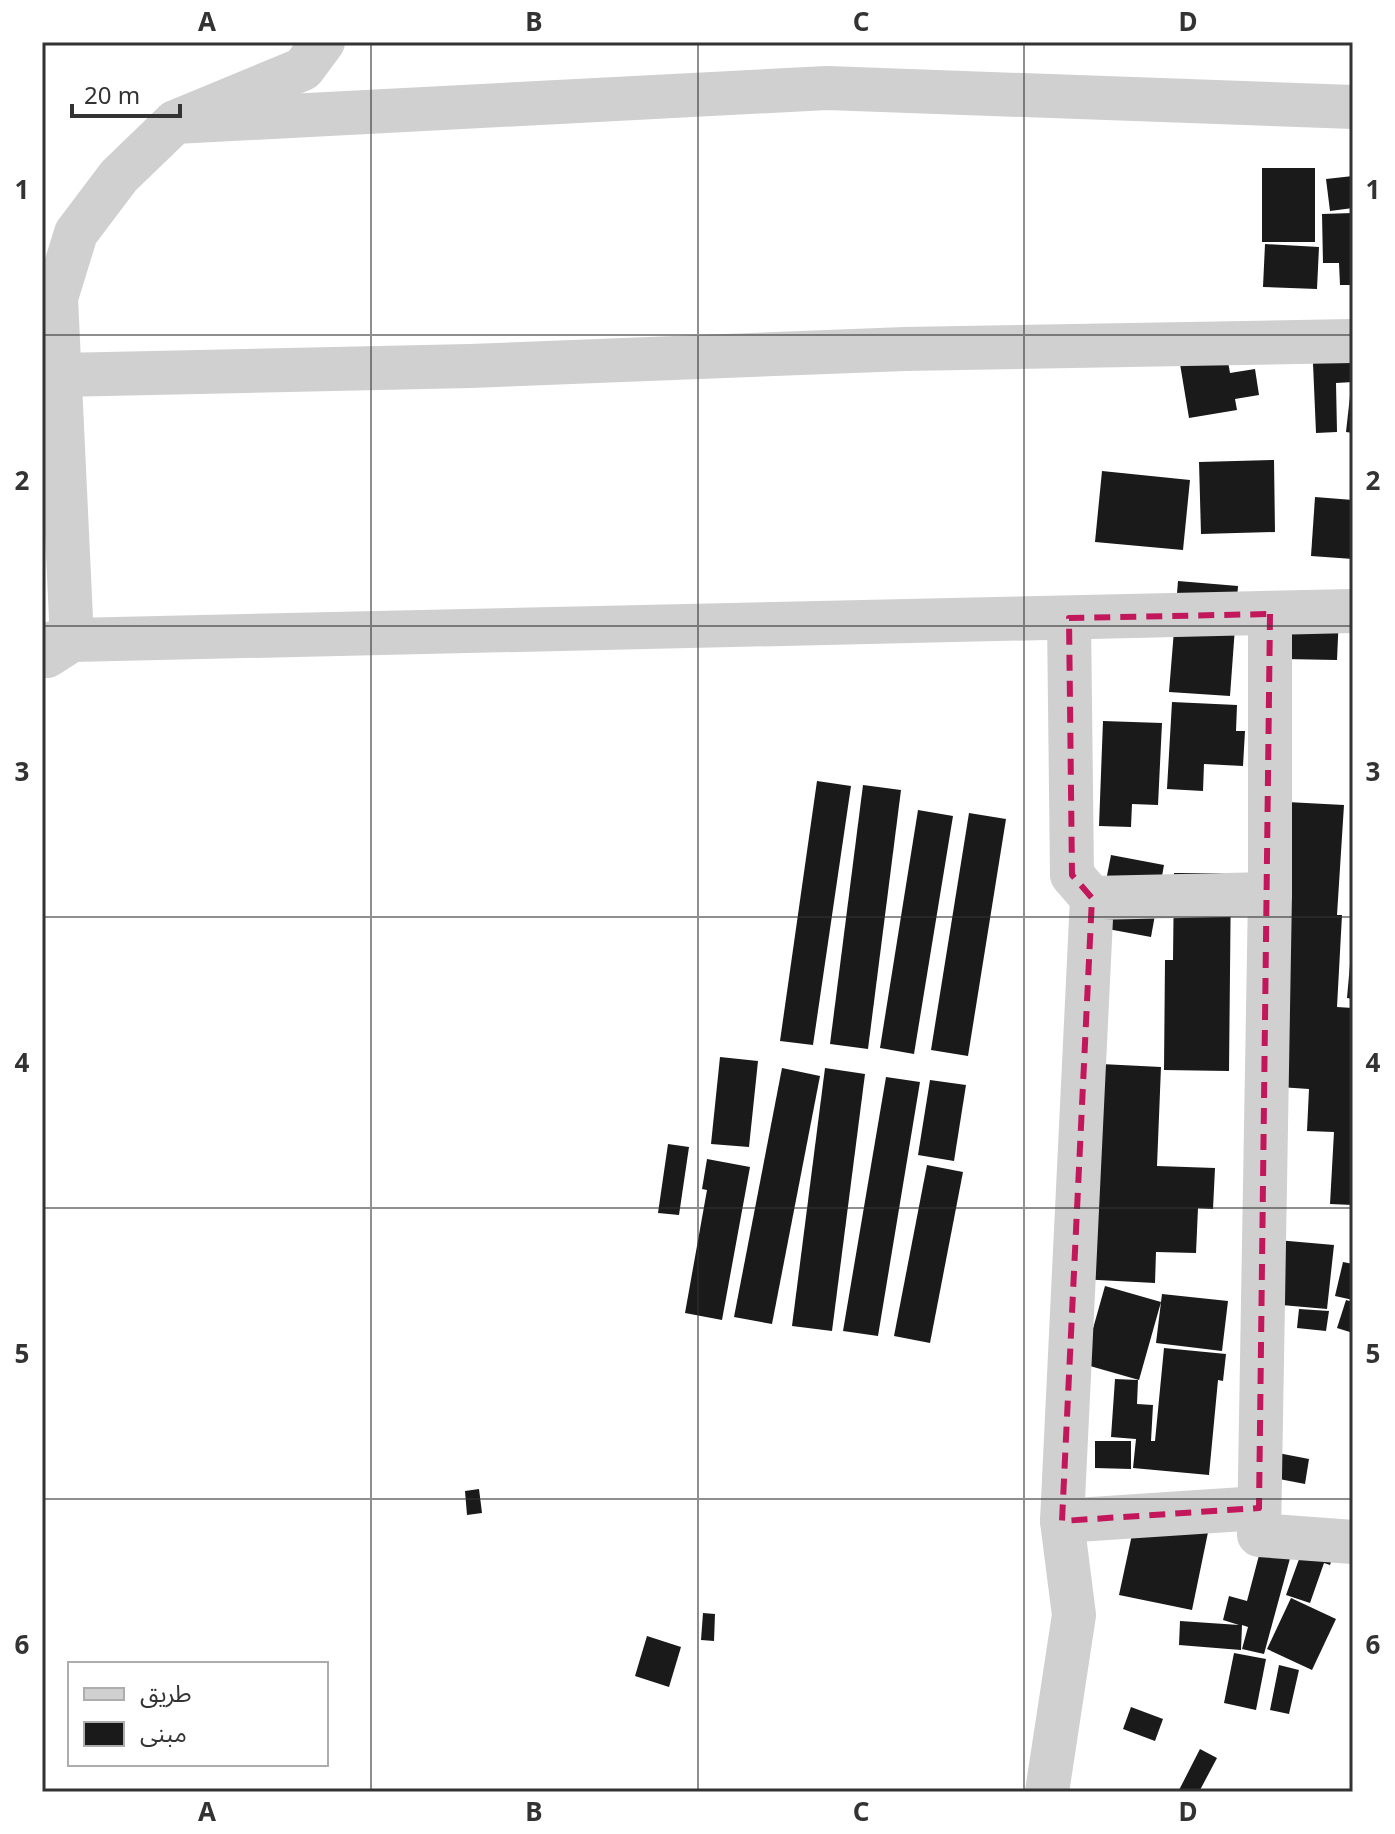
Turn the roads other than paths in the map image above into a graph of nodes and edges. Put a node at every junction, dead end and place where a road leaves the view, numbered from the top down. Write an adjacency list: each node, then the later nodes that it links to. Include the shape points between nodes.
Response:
1 (323, 42): 3 (street, via 303,69)
2 (1353, 107): 3 (street, via 827,88)
3 (175, 122): 5 (street, via 119,176 76,233 56,298)
4 (1353, 341): 5 (street, via 905,349 470,366)
5 (51, 370): 9 (street)
6 (1353, 611): 7 (street)
7 (1270, 614): 8 (street); 10 (street)
8 (1069, 618): 9 (street); 11 (street, via 1072,875)
9 (52, 648)
10 (1270, 894): 11 (street); 12 (street)
11 (1092, 898): 13 (street)
12 (1259, 1508): 13 (street); 14 (street, via 1259,1535)
13 (1062, 1521): 15 (street, via 1074,1615)
14 (1353, 1542)
15 (1047, 1792)

